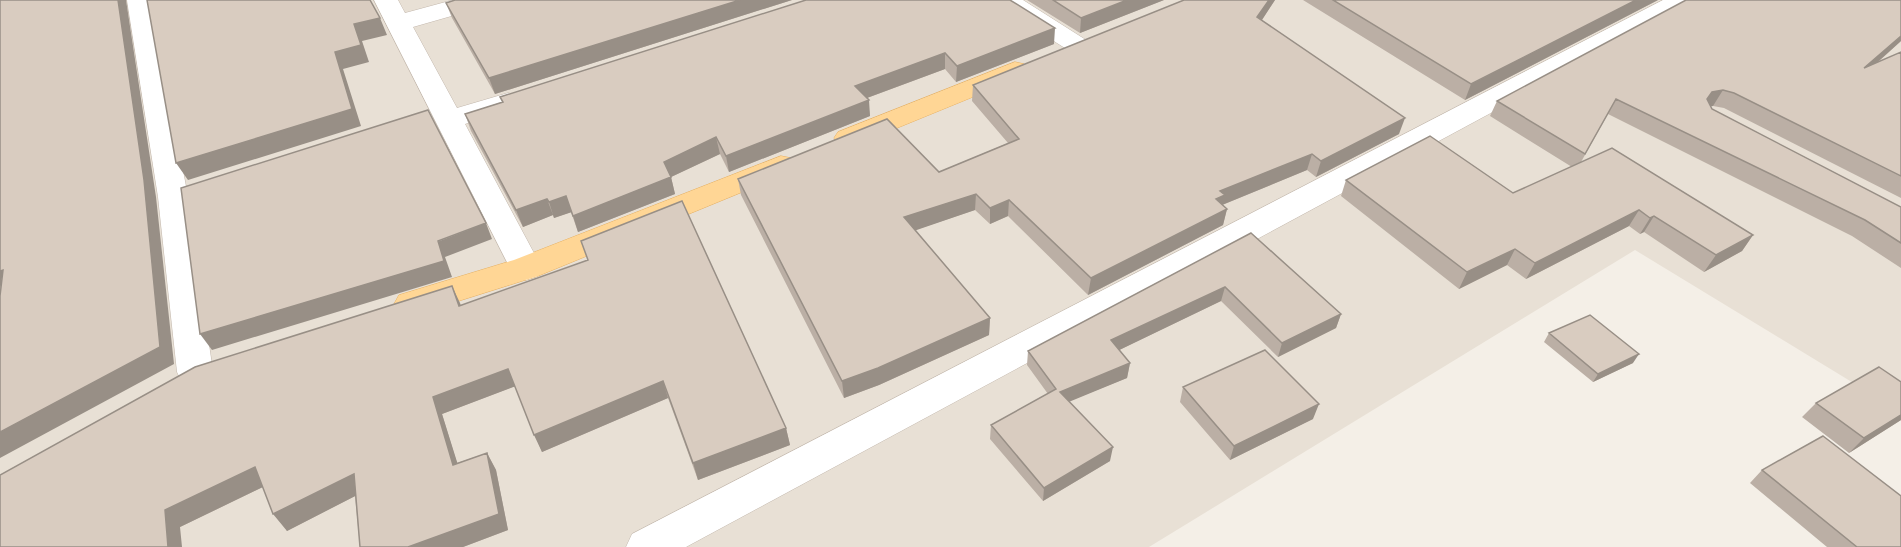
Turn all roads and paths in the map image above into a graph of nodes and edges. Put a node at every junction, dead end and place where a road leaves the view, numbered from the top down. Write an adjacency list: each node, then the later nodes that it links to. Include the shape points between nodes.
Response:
1 (139, 0): 12 (street, via 184,193)
2 (481, 0): 5 (street)
3 (1006, 0): 7 (street)
4 (1682, 0): 13 (street)
5 (392, 12): 9 (street)
6 (1108, 33): 7 (main road)
7 (1077, 45): 10 (main road)
8 (529, 95): 9 (street)
9 (439, 116): 10 (street)
10 (526, 268): 11 (main road)
11 (389, 311)
12 (196, 373)
13 (647, 547)

